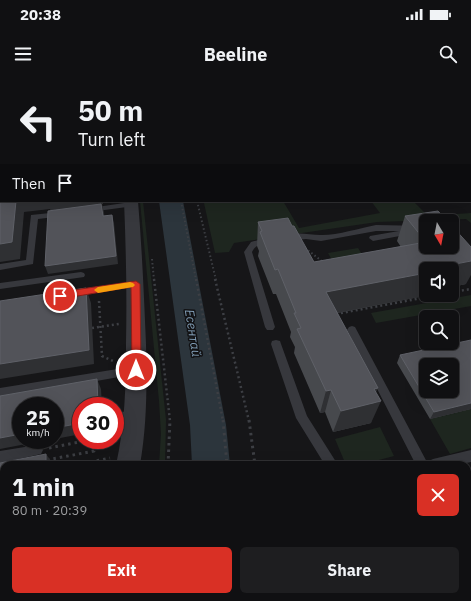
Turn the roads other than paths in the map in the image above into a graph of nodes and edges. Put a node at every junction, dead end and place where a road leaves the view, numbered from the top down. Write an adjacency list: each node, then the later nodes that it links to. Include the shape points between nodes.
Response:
1 (131, 202): 5 (lane, via 34,218 30,262); 7 (street)
2 (419, 229): 10 (lane, via 376,228 321,238 292,237 258,242 250,246 248,252)
3 (419, 230): 4 (lane)
4 (373, 238)
5 (0, 267)
6 (81, 275): 8 (lane)
7 (136, 284): 9 (lane); 13 (street, via 136,322)
8 (0, 286)
9 (68, 294)
10 (270, 327)
11 (352, 330): 22 (lane)
12 (276, 344): 21 (lane, via 302,418)
13 (129, 371): 14 (lane); 15 (street)
14 (0, 393)
15 (135, 415): 16 (lane); 20 (street)
16 (124, 417)
17 (37, 450): 19 (lane)
18 (471, 456): 23 (lane)
19 (0, 457)
20 (129, 461)
21 (329, 461)
22 (420, 461)
23 (450, 461)

